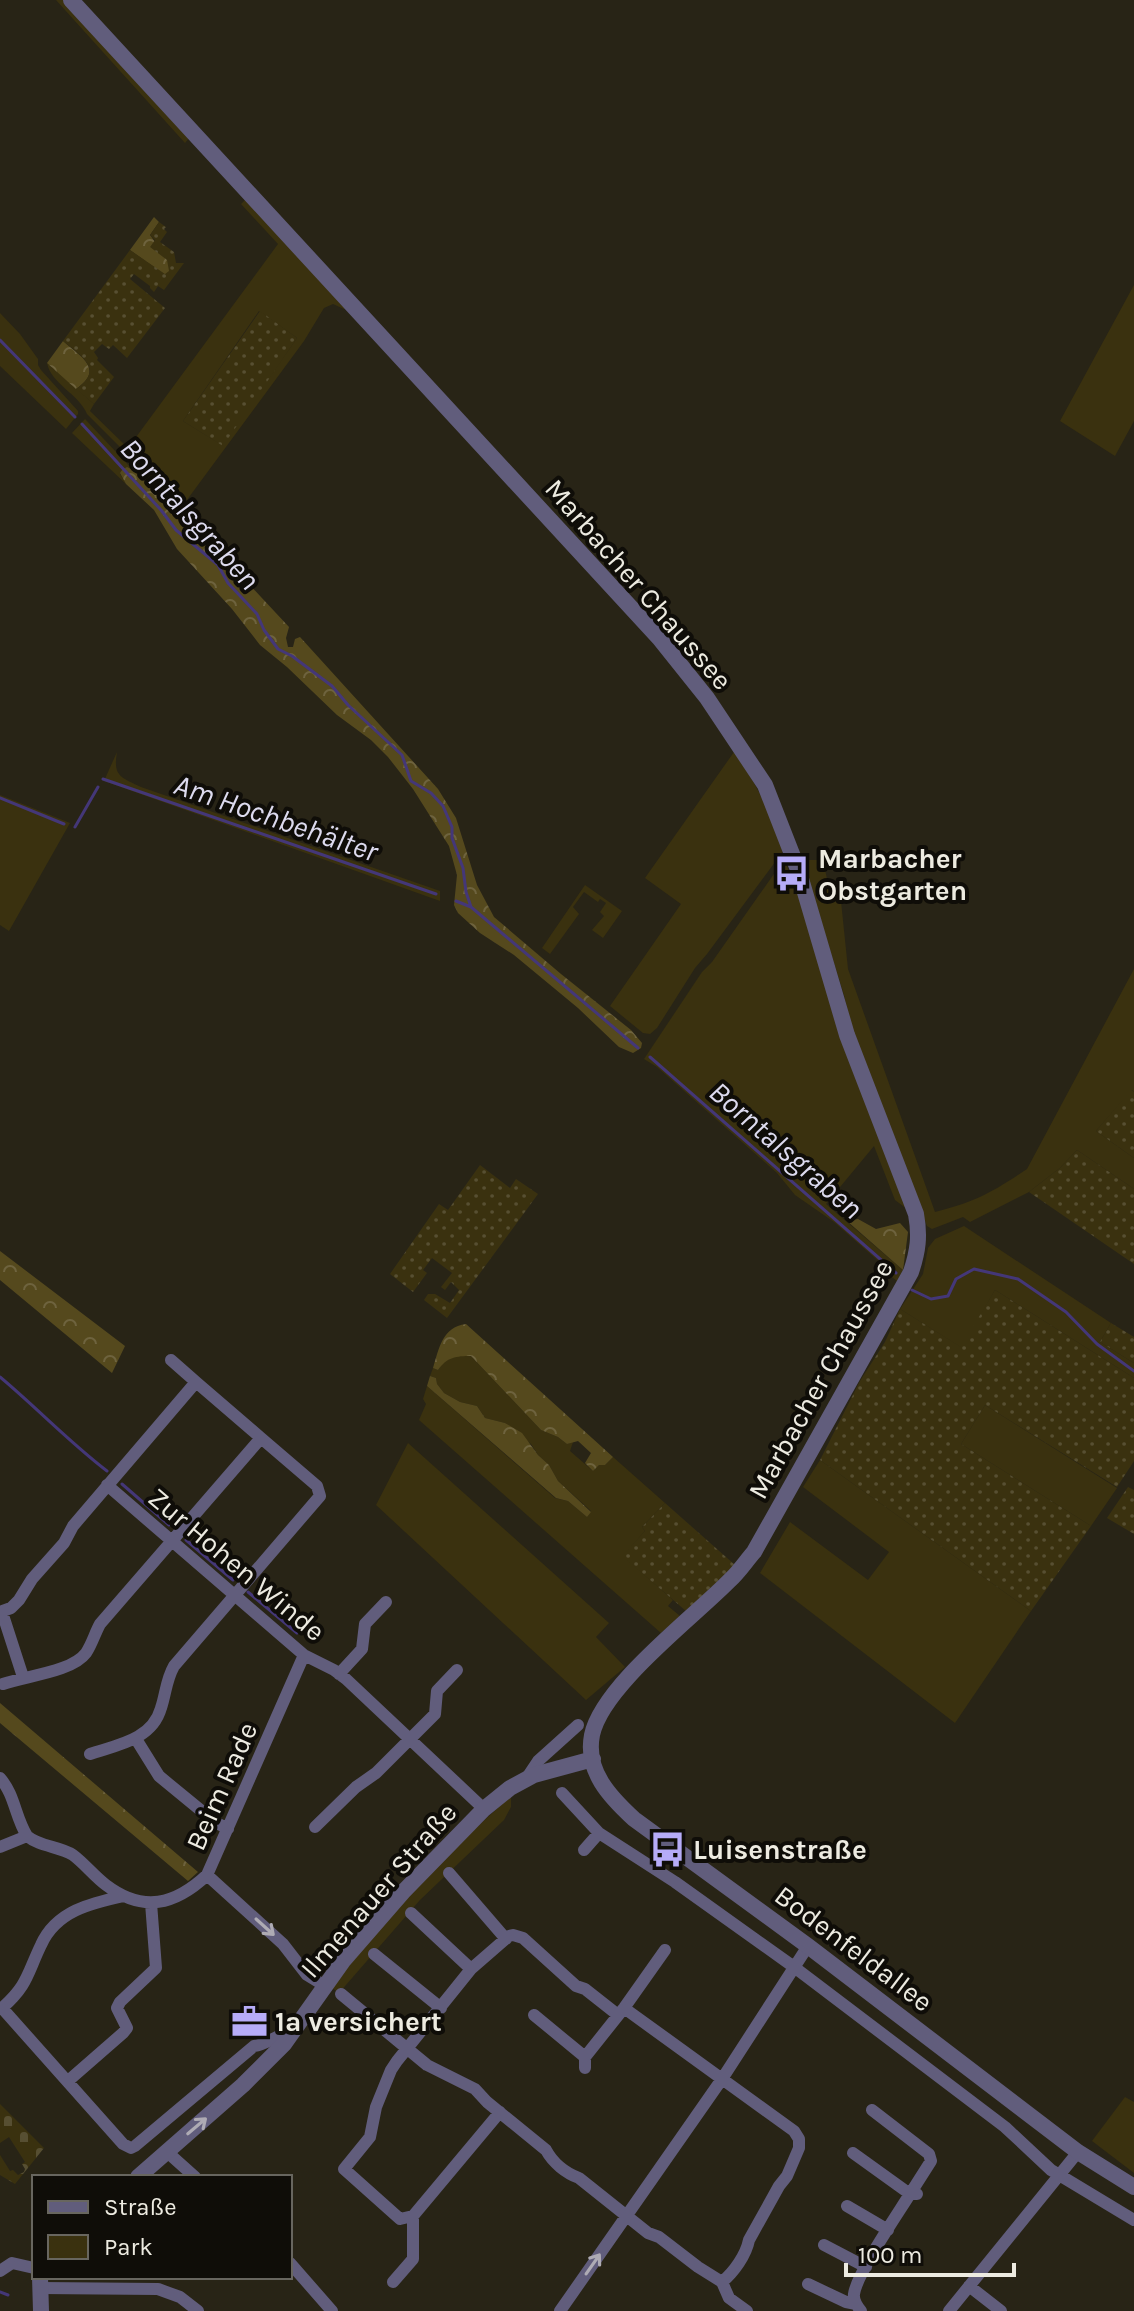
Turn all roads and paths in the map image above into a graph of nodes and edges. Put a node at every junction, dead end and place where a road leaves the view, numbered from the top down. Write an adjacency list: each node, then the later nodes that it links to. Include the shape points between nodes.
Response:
1 (71, 0): 19 (street, Marbacher Chaussee, via 659,638 707,698 765,785 791,846 847,1035 916,1214 920,1235 911,1272 754,1552 611,1697 592,1737)
2 (171, 1360): 3 (street)
3 (196, 1382): 4 (street); 5 (street)
4 (261, 1438): 6 (street); 7 (street, via 317,1486 320,1496)
5 (107, 1485): 6 (street, Zur Hohen Winde); 9 (street, via 19,1600)
6 (171, 1540): 7 (street, Zur Hohen Winde); 13 (street, via 100,1624 82,1658)
7 (234, 1595): 10 (street, Zur Hohen Winde); 16 (street, via 174,1666 161,1710)
8 (386, 1602): 12 (street, Zur Hohen Winde, via 365,1624 362,1649)
9 (1, 1612): 13 (street)
10 (304, 1655): 12 (street, Zur Hohen Winde); 25 (street, Beim Rade)
11 (457, 1670): 17 (street, via 437,1691 435,1714)
12 (339, 1674): 17 (street, Zur Hohen Winde)
13 (23, 1677): 14 (street)
14 (3, 1684)
15 (578, 1725): 21 (street, Ilmenauer Straße)
16 (136, 1739): 18 (street); 25 (street, via 159,1776)
17 (411, 1739): 23 (street, Zur Hohen Winde); 24 (street)
18 (90, 1754)
19 (593, 1759): 21 (street, Ilmenauer Straße); 30 (street, Bodenfeldallee, via 612,1798)
20 (0, 1778): 27 (street, via 10,1790)
21 (526, 1779): 23 (street, Ilmenauer Straße)
22 (562, 1793): 26 (street, Bodenfeldallee)
23 (484, 1809): 43 (street, Ilmenauer Straße, via 403,1892)
24 (315, 1827)
25 (228, 1829): 32 (street, Beim Rade)
26 (599, 1833): 29 (street); 33 (street, Bodenfeldallee)
27 (27, 1836): 28 (street); 34 (street, via 72,1854)
28 (0, 1847)
29 (584, 1850)
30 (691, 1859): 33 (street); 38 (street, Bodenfeldallee)
31 (449, 1873): 37 (street)
32 (207, 1875): 35 (street, via 180,1896); 43 (street, Beim Rade, one-way to 43, via 283,1944 307,1975)
33 (675, 1882): 41 (street, Bodenfeldallee)
34 (124, 1896): 35 (street); 53 (street, via 88,1904 62,1919 46,1935 24,1985 2,2008)
35 (151, 1903): 53 (street, via 156,1968 117,2008 127,2028)
36 (411, 1913): 42 (street)
37 (506, 1939): 42 (street); 46 (street, via 523,1938 576,1986)
38 (808, 1946): 41 (street); 50 (street, Bodenfeldallee)
39 (665, 1950): 46 (street)
40 (374, 1954): 45 (street)
41 (794, 1967): 51 (street, Bodenfeldallee); 52 (street)
42 (471, 1969): 45 (street)
43 (325, 1986): 48 (street, Ilmenauer Straße)
44 (341, 1994): 49 (street)
45 (441, 2008): 49 (street)
46 (621, 2012): 47 (street, via 585,2062); 52 (street)
47 (534, 2015)
48 (293, 2032): 53 (street, via 254,2046 131,2148); 56 (street, Ilmenauer Straße, one-way to 48, via 243,2085)
49 (408, 2048): 55 (street, via 427,2065 475,2089); 65 (street, via 391,2070 370,2137 344,2169 400,2219)
50 (947, 2050): 51 (street); 57 (street, Bodenfeldallee)
51 (931, 2071): 61 (street, Bodenfeldallee)
52 (722, 2079): 66 (street); 76 (street, via 794,2131 800,2142 747,2248)
53 (70, 2083)
54 (872, 2110): 63 (street, via 931,2157)
55 (500, 2112): 65 (street); 66 (street)
56 (166, 2151): 59 (street, Ilmenauer Straße); 60 (street)
57 (1078, 2152): 61 (street); 62 (street, Bodenfeldallee)
58 (853, 2153): 63 (street)
59 (140, 2175)
60 (193, 2175)
61 (1058, 2175): 67 (street, Bodenfeldallee); 78 (street)
62 (1134, 2187)
63 (914, 2194): 68 (street)
64 (847, 2206): 68 (street)
65 (413, 2216): 75 (street, via 413,2259)
66 (626, 2217): 76 (street); 83 (street, one-way to 66)
67 (1134, 2220)
68 (888, 2230): 71 (street)
69 (824, 2245): 71 (street)
70 (292, 2265): 82 (street)
71 (866, 2267): 79 (street, via 855,2290)
72 (32, 2268): 73 (street, via 12,2263)
73 (0, 2271)
74 (40, 2282): 80 (street); 81 (street, via 158,2289)
75 (393, 2282)
76 (722, 2282): 84 (street, via 729,2298)
77 (808, 2284): 79 (street)
78 (969, 2286): 85 (street); 86 (street)
79 (858, 2307)
80 (41, 2311)
81 (198, 2311)
82 (332, 2311)
83 (560, 2311)
84 (747, 2311)
85 (949, 2311)
86 (1001, 2311)

